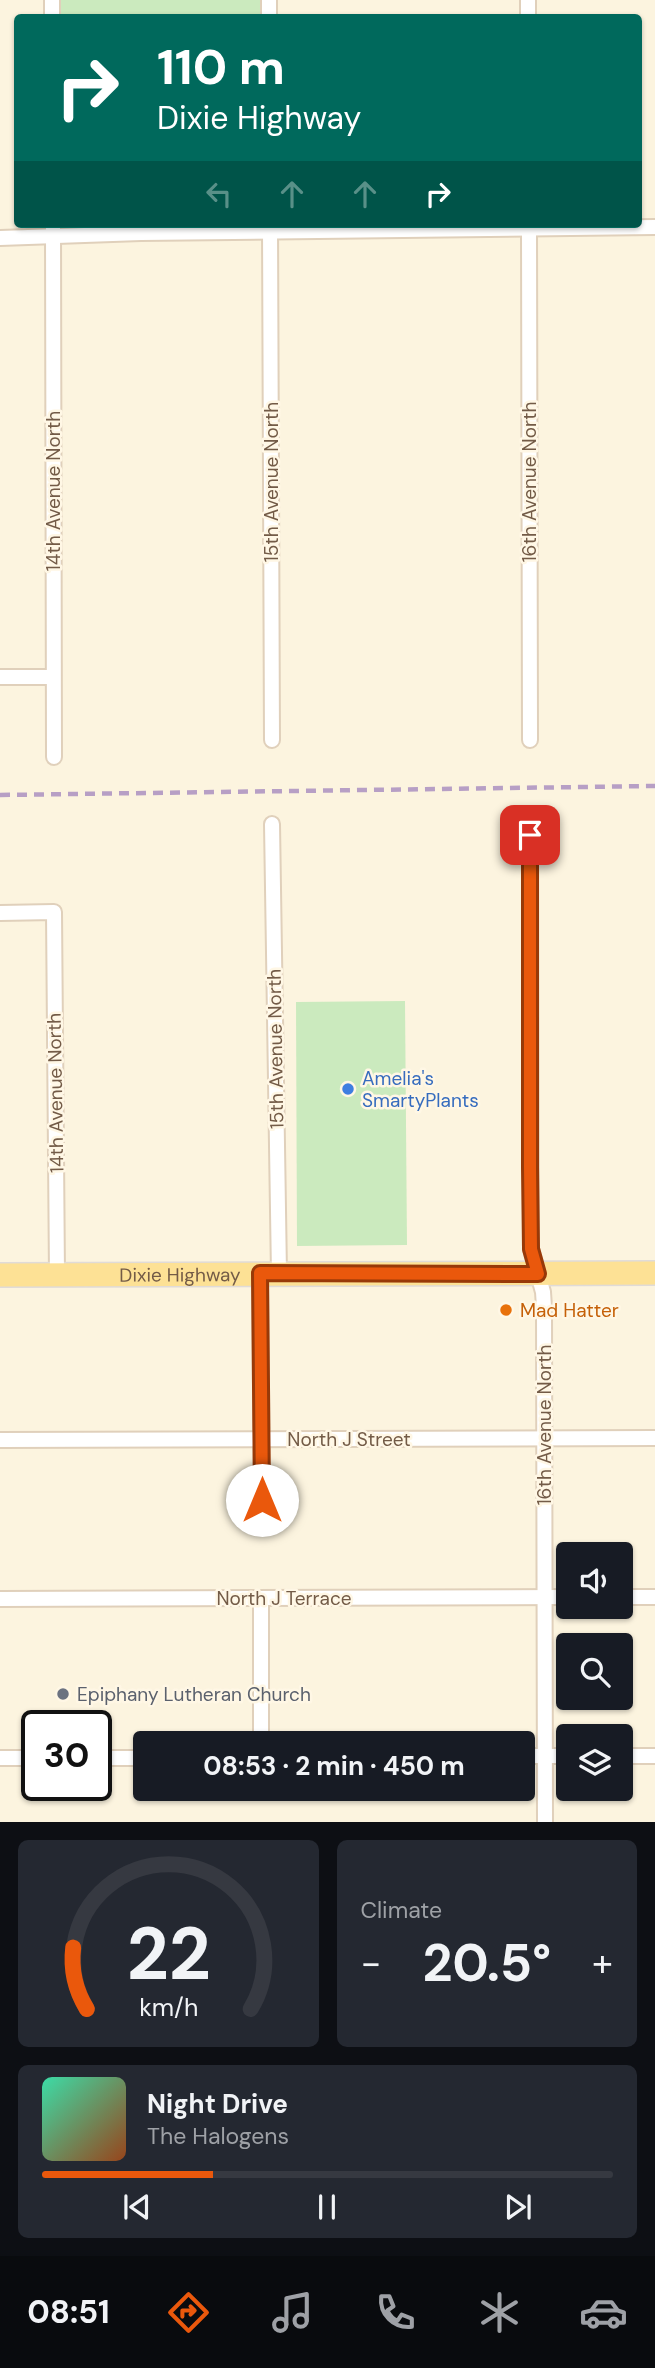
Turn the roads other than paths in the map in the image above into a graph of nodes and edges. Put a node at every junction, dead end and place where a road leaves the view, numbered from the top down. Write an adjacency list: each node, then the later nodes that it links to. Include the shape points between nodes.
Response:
1 (270, 228): 3 (street); 7 (street, 15th Avenue North)
2 (528, 228): 8 (street, 16th Avenue North)
3 (53, 230): 4 (street); 6 (street, 14th Avenue North)
4 (0, 238)
5 (0, 677): 6 (street)
6 (53, 677): 9 (street, 14th Avenue North)
7 (271, 740)
8 (530, 740)
9 (54, 757)
10 (530, 820): 15 (street, 16th Avenue North, via 531,1249)
11 (272, 824): 14 (street, 15th Avenue North)
12 (0, 913): 17 (street, 14th Avenue North, via 54,912)
13 (655, 1273): 15 (main road, Dixie Highway)
14 (269, 1274): 15 (main road, Dixie Highway); 17 (main road, Dixie Highway); 20 (street, 15th Avenue North)
15 (538, 1274): 18 (street, 16th Avenue North, via 543,1292)
16 (0, 1275): 17 (main road, Dixie Highway)
17 (57, 1275)
18 (545, 1438): 19 (street, North J Street); 20 (street, North J Street); 23 (street, 16th Avenue North)
19 (655, 1438)
20 (261, 1439): 21 (street, North J Street); 22 (street, 15th Avenue North)
21 (0, 1440)
22 (262, 1500)
23 (545, 1597): 24 (street, North J Terrace); 27 (street, North J Terrace); 31 (street, 16th Avenue North)
24 (556, 1597)
25 (633, 1597): 26 (street)
26 (655, 1597)
27 (261, 1598): 28 (street, North J Terrace); 29 (street)
28 (0, 1599)
29 (261, 1731)
30 (535, 1756): 31 (street)
31 (545, 1756): 32 (street); 39 (street, 16th Avenue North)
32 (556, 1756)
33 (633, 1756): 34 (street)
34 (655, 1756)
35 (0, 1758): 36 (street)
36 (21, 1758)
37 (112, 1758): 38 (street)
38 (133, 1758)
39 (545, 1822)

